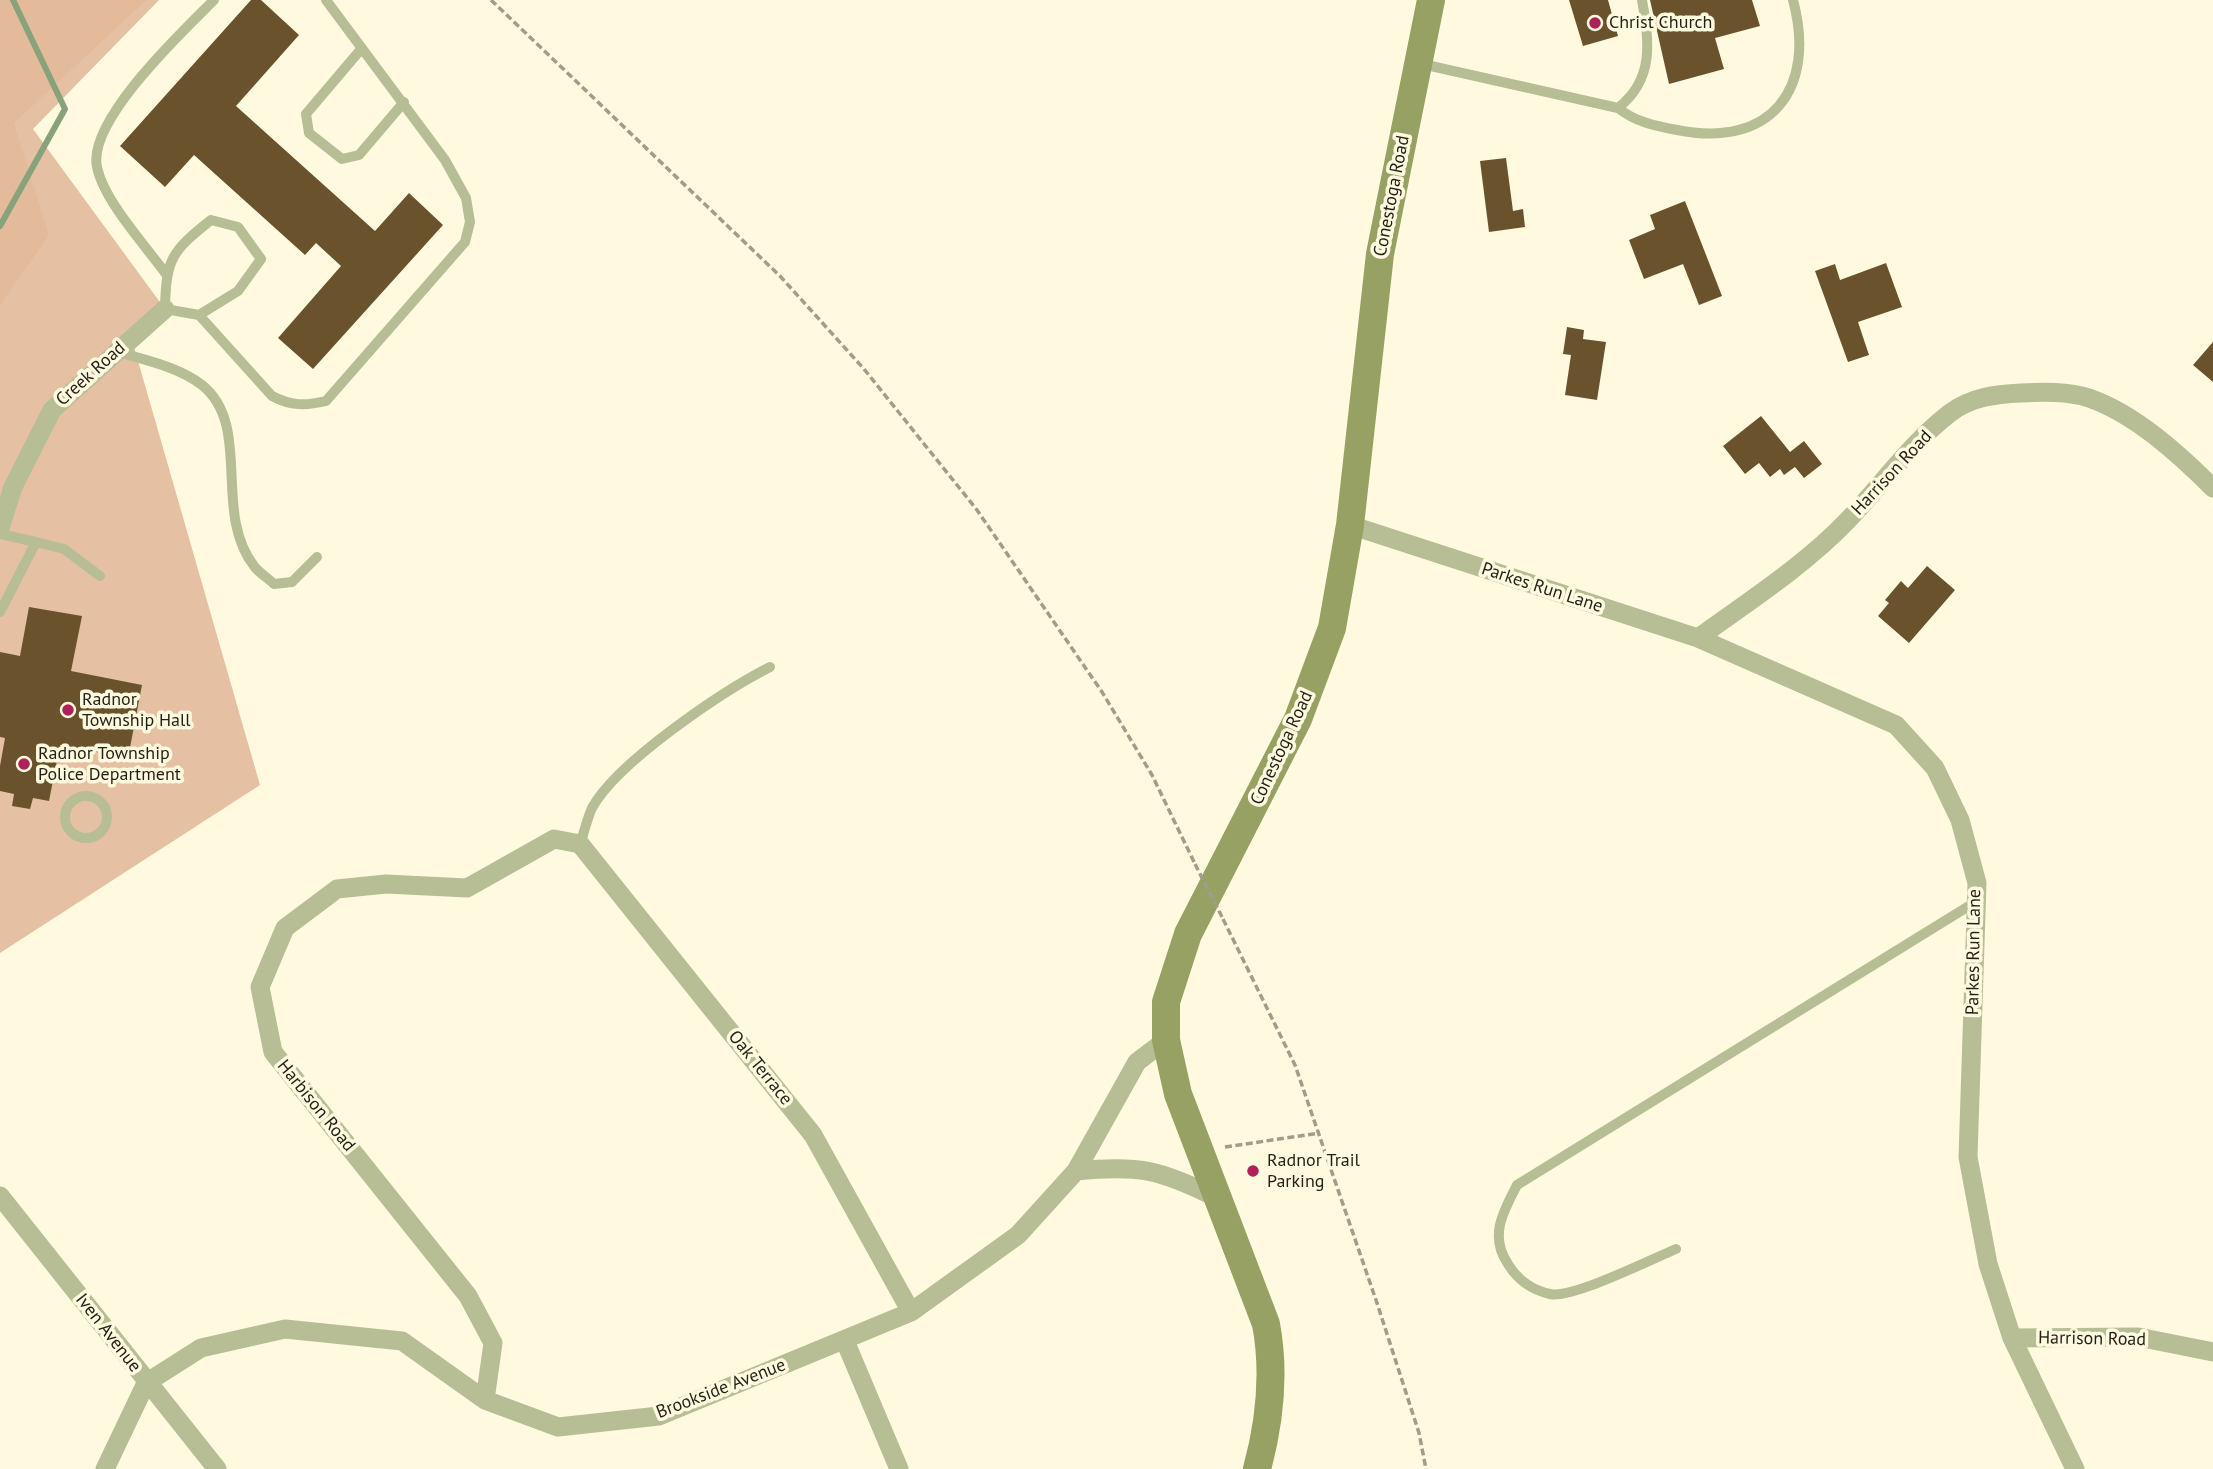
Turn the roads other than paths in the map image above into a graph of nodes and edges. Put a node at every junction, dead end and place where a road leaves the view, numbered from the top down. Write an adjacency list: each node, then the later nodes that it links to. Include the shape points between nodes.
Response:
1 (214, 0): 10 (lane, via 153,60 107,121 96,164 104,188)
2 (326, 0): 6 (lane)
3 (1431, 0): 7 (main road, Conestoga Road)
4 (1642, 0): 9 (lane, via 1650,43 1645,70 1633,96)
5 (1793, 0): 9 (lane, via 1799,36 1797,70 1768,120 1713,136 1655,125 1629,117)
6 (362, 48): 8 (lane); 8 (lane, via 306,114 309,133 342,159 359,155)
7 (1418, 63): 9 (lane); 15 (main road, Conestoga Road, via 1380,254)
8 (404, 102): 12 (lane, via 466,198 470,222 465,243 326,401 286,404 272,396)
9 (1618, 107)
10 (166, 274): 11 (lane); 12 (lane, via 178,246 211,220 238,227 261,259 238,291)
11 (165, 309): 12 (lane); 13 (street, Creek Road)
12 (199, 315)
13 (117, 352): 16 (street, Creek Road, via 52,410 13,487); 19 (lane, via 171,368 201,384 218,401 229,432 233,515 254,566 274,584 292,582)
14 (2213, 488): 22 (street, Harrison Road, via 2130,419 2100,403 2073,394 1995,394 1952,411 1911,446 1848,520 1787,574)
15 (1350, 525): 22 (street, Parkes Run Lane); 27 (main road, Conestoga Road, via 1332,628 1298,719 1178,957 1166,1002)
16 (0, 528)
17 (0, 534): 18 (lane)
18 (36, 542): 20 (lane, via 64,549); 21 (lane)
19 (317, 556)
20 (100, 576)
21 (0, 612)
22 (1698, 638): 26 (street, Parkes Run Lane, via 1896,725 1935,768 1960,820 1977,883)
23 (770, 667): 25 (lane, via 724,691 617,778 593,808)
24 (103, 829): 24 (lane, via 107,816 96,799 82,797 70,803 66,823 73,834 86,838)
25 (580, 845): 32 (street, Oak Terrace, via 813,1135); 37 (street, Harbison Road, via 554,839 467,888 386,884 337,889 285,928 260,987 273,1052 468,1296 493,1343)
26 (1977, 901): 31 (lane, via 1517,1185 1498,1222 1500,1253 1518,1279 1552,1295 1575,1291); 33 (street, Parkes Run Lane, via 1968,1157 1988,1264)
27 (1166, 1040): 28 (street, Brookside Avenue, via 1137,1062); 30 (main road, Conestoga Road, via 1178,1094)
28 (1076, 1171): 30 (street, via 1145,1168); 32 (street, Brookside Avenue, via 1018,1235)
29 (0, 1196): 36 (street, Iven Avenue)
30 (1215, 1197): 41 (main road, Conestoga Road, via 1266,1324 1272,1356 1271,1392)
31 (1676, 1249)
32 (911, 1312): 34 (street, Brookside Avenue)
33 (2012, 1338): 35 (street, Harrison Road, via 2138,1338); 42 (street, Parkes Run Lane)
34 (845, 1341): 37 (street, Brookside Avenue, via 659,1416 558,1426); 40 (street)
35 (2213, 1352)
36 (146, 1382): 37 (street, Brookside Avenue, via 201,1349 285,1329 402,1341); 38 (street); 39 (street, Iven Avenue)
37 (485, 1399)
38 (105, 1469)
39 (217, 1469)
40 (899, 1469)
41 (1257, 1469)
42 (2075, 1469)

